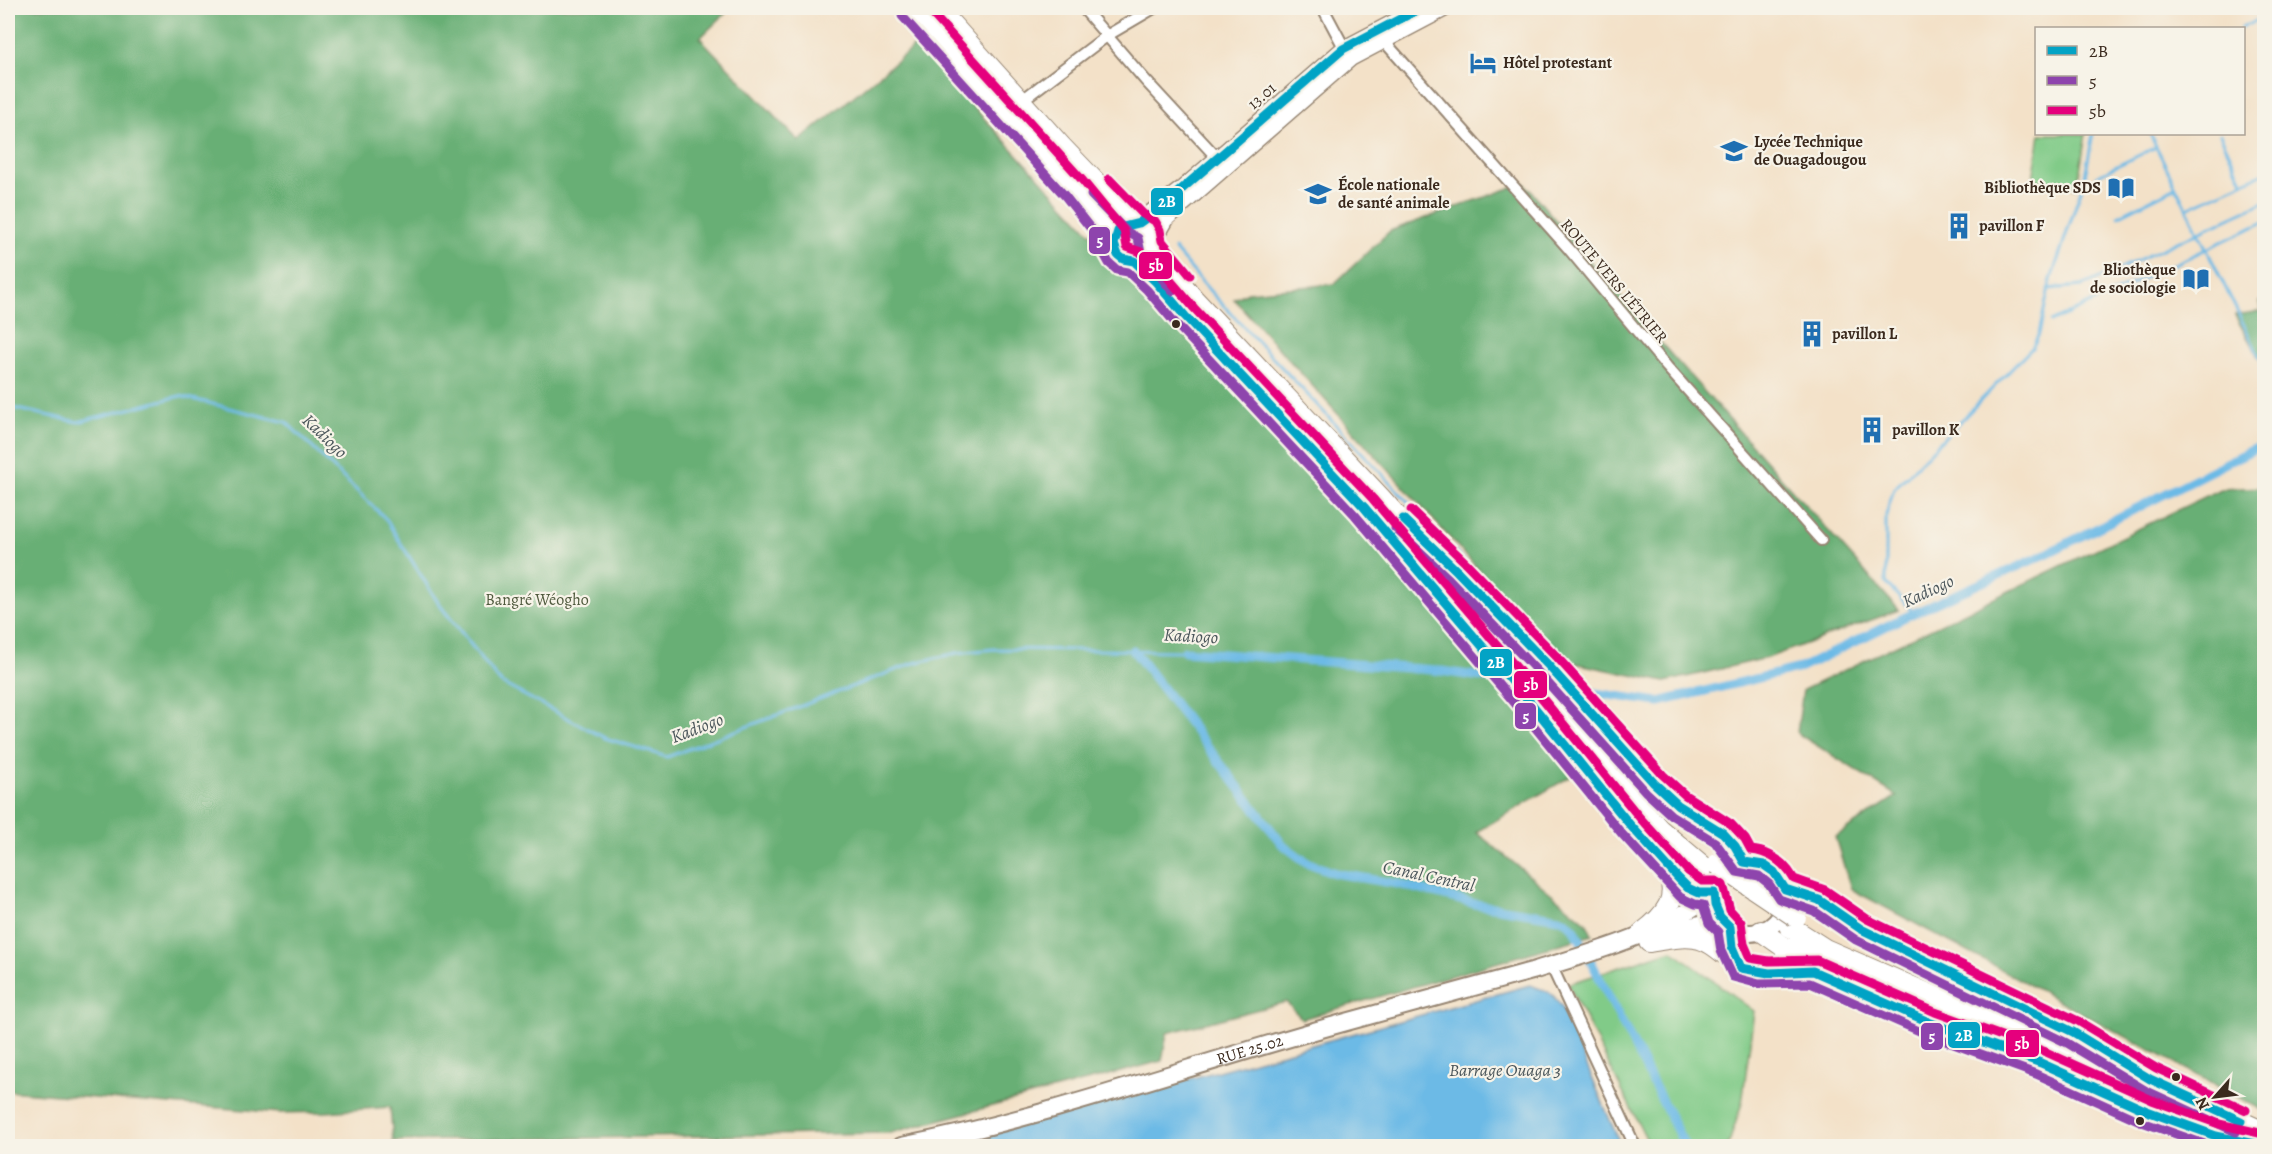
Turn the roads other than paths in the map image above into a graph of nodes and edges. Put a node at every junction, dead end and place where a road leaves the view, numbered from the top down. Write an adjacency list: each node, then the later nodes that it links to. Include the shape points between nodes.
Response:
1 (911, 8): 14 (highway, via 1074,188)
2 (937, 8): 11 (highway)
3 (1083, 8): 8 (street)
4 (1154, 8): 8 (street)
5 (1323, 8): 10 (street)
6 (1421, 8): 10 (street, 13.01)
7 (1446, 8): 9 (street, 13.01)
8 (1108, 35): 11 (street); 12 (street)
9 (1384, 41): 10 (street, 13.01); 18 (street, ROUTE VERS L'ÉTRIER)
10 (1347, 53): 12 (street, 13.01)
11 (1021, 101): 13 (highway)
12 (1222, 163): 13 (street, 13.01); 15 (street, 13.01, via 1167,218)
13 (1136, 224): 14 (highway, via 1122,227); 15 (highway, via 1149,234)
14 (1114, 238): 16 (highway, via 1118,255)
15 (1151, 246): 16 (highway, via 1145,256); 17 (highway)
16 (1134, 261): 17 (highway)
17 (1372, 502): 19 (highway); 20 (highway, via 1456,571 1547,664 1654,783 1678,805 1723,833); 28 (highway, bridge, via 1668,824 1714,868 1793,921)
18 (1821, 540)
19 (1653, 851): 22 (highway, via 1688,888); 25 (highway, via 1671,880 1672,891 1669,907)
20 (1744, 862): 21 (main road, via 1765,864 1774,870); 22 (main road, via 1721,876)
21 (1785, 889): 24 (main road, via 1784,910 1779,919); 28 (highway, via 1819,900 1862,929 2073,1032)
22 (1714, 893): 23 (main road, via 1720,917); 25 (main road, RUE 25.02)
23 (1730, 927): 24 (main road, via 1750,933); 25 (main road, RUE 25.02, via 1714,922); 27 (highway, via 1732,947)
24 (1761, 931): 28 (highway, via 1784,947 1964,1024)
25 (1646, 937): 26 (main road, RUE 25.02); 27 (highway, via 1697,938)
26 (1551, 965): 30 (main road, RUE 25.02, via 1012,1121); 31 (street)
27 (1741, 968): 29 (highway, via 1757,974 1813,971 1931,1023 2041,1063 2147,1111 2216,1136)
28 (2147, 1086): 29 (highway)
29 (2264, 1141)
30 (901, 1146)
31 (1635, 1146)

